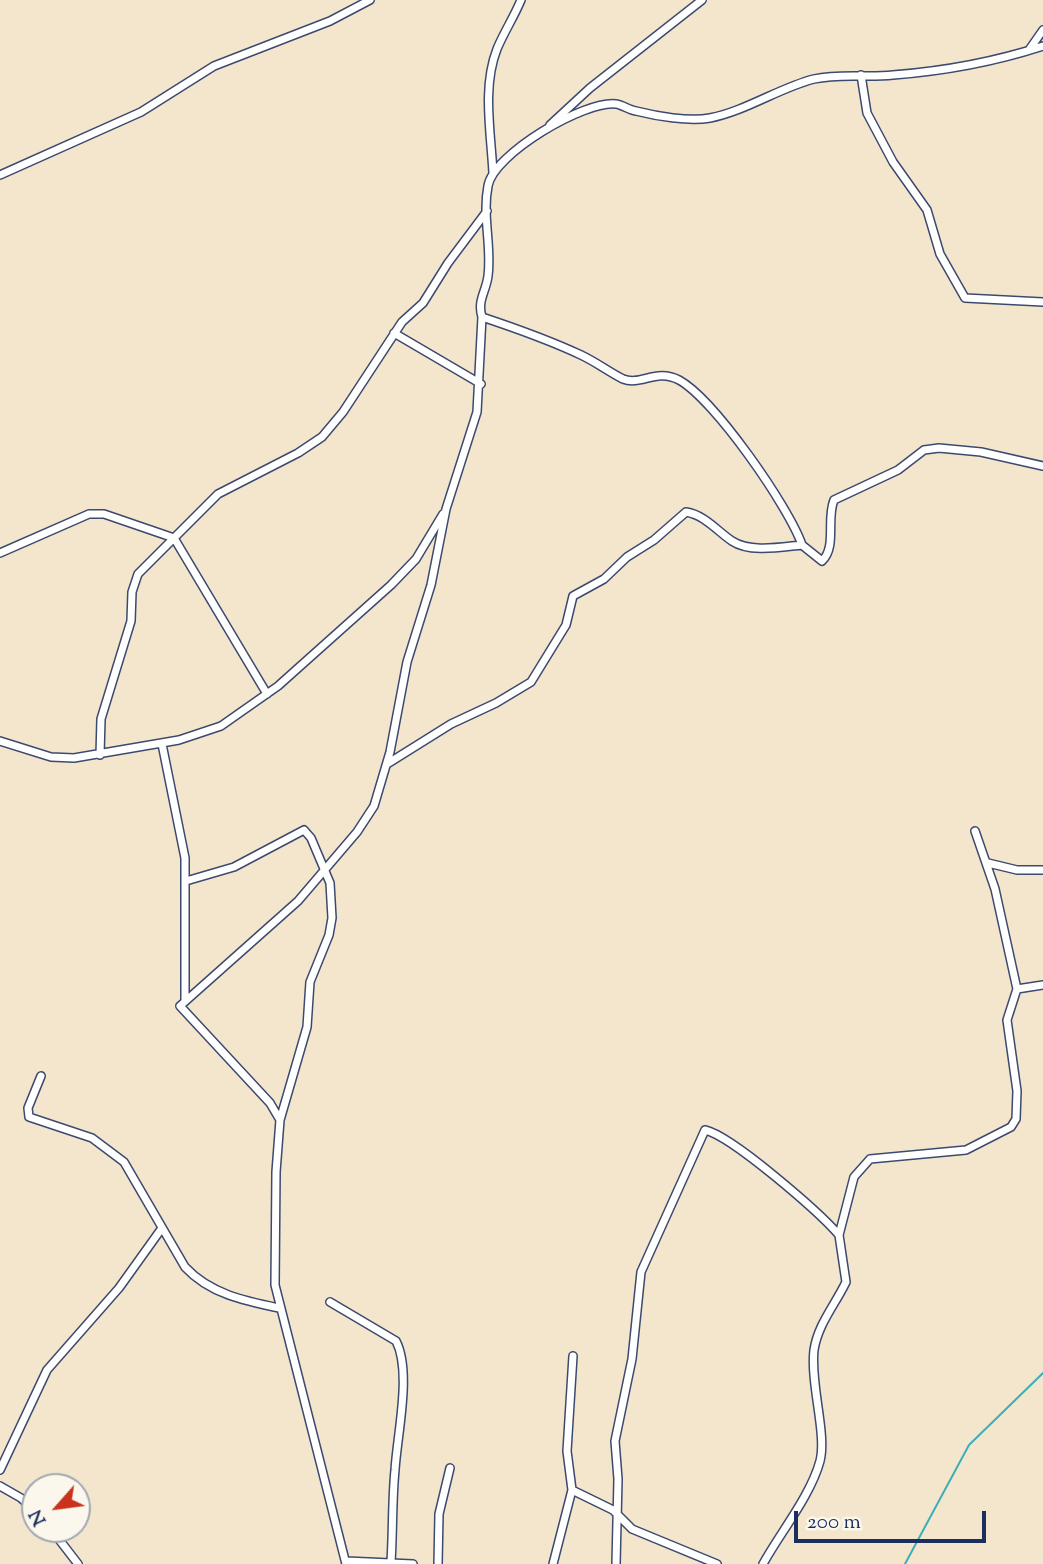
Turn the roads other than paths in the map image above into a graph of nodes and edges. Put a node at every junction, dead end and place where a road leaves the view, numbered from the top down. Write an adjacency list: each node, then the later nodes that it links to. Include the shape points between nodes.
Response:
1 (370, 0): 10 (street, via 330,21 208,68 141,112)
2 (521, 0): 9 (street, via 491,71)
3 (702, 0): 8 (street)
4 (1043, 30): 6 (street)
5 (1043, 46): 6 (street)
6 (1029, 50): 7 (street, via 978,65)
7 (861, 75): 8 (street, via 811,80 707,118 636,111 616,104 583,110); 12 (street, via 867,113 893,162 927,210 940,254 965,298)
8 (547, 128): 9 (street)
9 (493, 173): 11 (street, via 487,188)
10 (0, 175)
11 (487, 211): 13 (street, via 488,277 478,305); 14 (street, via 423,303)
12 (1043, 302)
13 (482, 317): 15 (street); 19 (street, via 562,346 624,379 662,374 688,386 710,408 778,499)
14 (394, 333): 15 (street); 18 (street, via 322,437 218,494)
15 (481, 384): 17 (street, via 472,432)
16 (1043, 466): 19 (street, via 981,452 924,450 898,470 834,500 823,561 817,561)
17 (446, 509): 21 (street, via 408,568); 25 (street, via 407,662)
18 (174, 538): 20 (street, via 104,514 89,514); 21 (street); 24 (street, via 138,574 131,621 101,719)
19 (802, 545): 25 (street, via 763,548 740,544 696,515 684,513 604,579 573,596 566,625 524,688 451,724)
20 (0, 553)
21 (267, 694): 23 (street, via 221,726)
22 (0, 741): 24 (street, via 57,758)
23 (163, 744): 24 (street); 30 (street)
24 (100, 755)
25 (387, 764): 29 (street, via 372,811)
26 (975, 831): 27 (street)
27 (988, 863): 28 (street); 32 (street)
28 (1043, 870)
29 (325, 871): 30 (street, via 304,830 234,867); 33 (street); 35 (street, via 331,887 331,927 310,982 307,1027)
30 (186, 881): 33 (street)
31 (1043, 985): 32 (street)
32 (1017, 989): 37 (street, via 1007,1020 1017,1091 1014,1124 967,1150 870,1159 854,1177)
33 (185, 1001): 35 (street, via 180,1006 270,1103)
34 (41, 1076): 36 (street, via 29,1117 92,1138 124,1162)
35 (280, 1120): 39 (street, via 275,1241)
36 (162, 1228): 39 (street, via 196,1279 239,1300); 42 (street, via 119,1288 47,1370)
37 (839, 1235): 46 (street, via 733,1144 705,1130 641,1272 632,1359 615,1441); 57 (street, via 846,1283 821,1327 813,1359 821,1458)
38 (330, 1302): 49 (street, via 397,1341 402,1352)
39 (279, 1308): 48 (street)
40 (573, 1356): 44 (street, via 567,1451)
41 (450, 1468): 53 (street, via 439,1514)
42 (0, 1470)
43 (0, 1486): 45 (street)
44 (572, 1490): 46 (street); 54 (street)
45 (21, 1498)
46 (617, 1516): 55 (street); 56 (street, via 632,1529)
47 (62, 1543): 50 (street)
48 (346, 1562): 49 (street)
49 (391, 1562): 51 (street)
50 (78, 1564)
51 (403, 1564): 52 (street)
52 (413, 1564)
53 (438, 1564)
54 (553, 1564)
55 (616, 1564)
56 (716, 1564)
57 (763, 1564)

